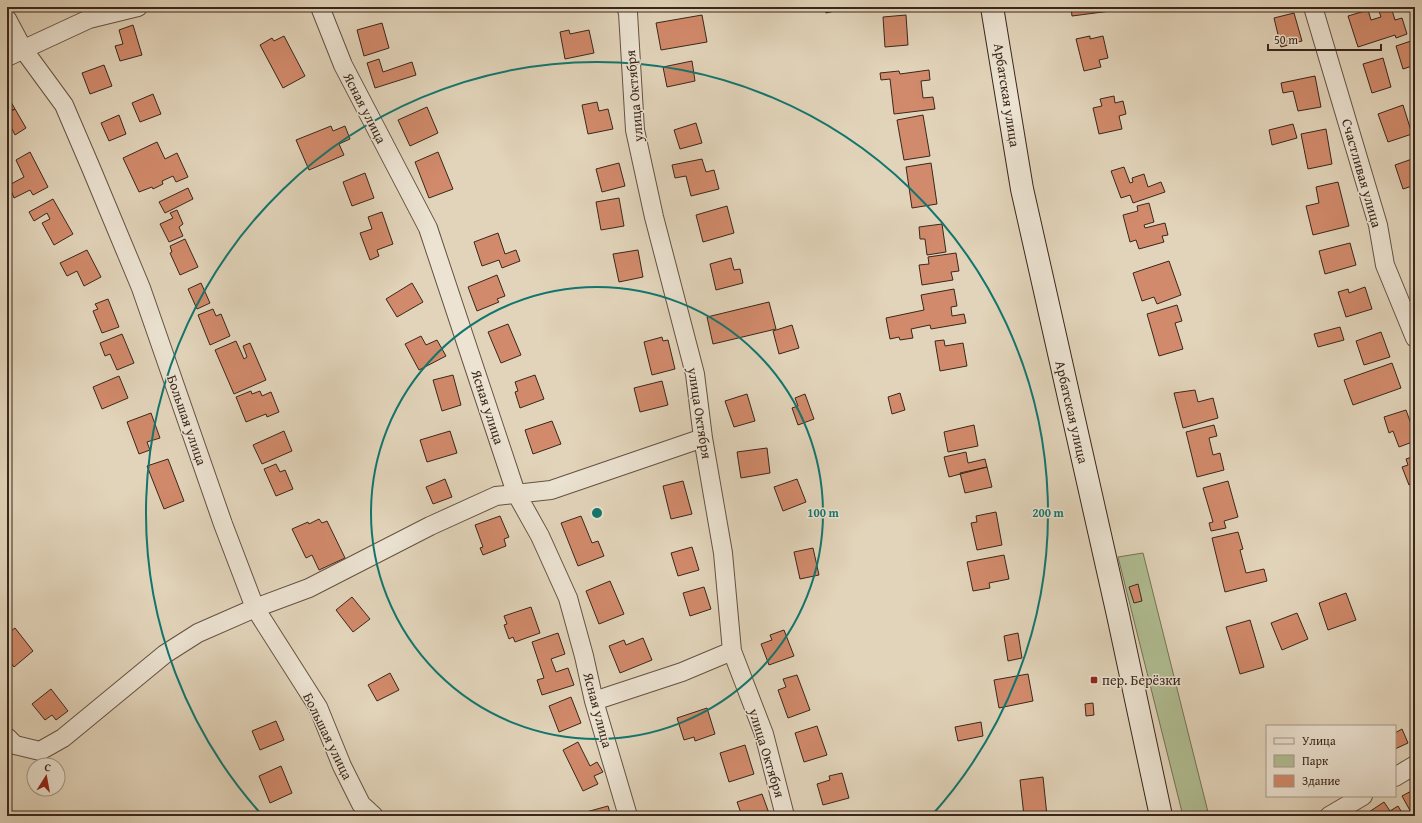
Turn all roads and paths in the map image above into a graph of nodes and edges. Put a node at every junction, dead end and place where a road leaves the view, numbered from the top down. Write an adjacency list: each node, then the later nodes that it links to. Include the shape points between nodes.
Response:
1 (138, 7): 7 (street, via 89,19)
2 (320, 7): 11 (street, Ясная улица, via 344,65 428,228)
3 (626, 7): 10 (street, улица Октября, via 635,130 654,217 695,374)
4 (992, 7): 22 (main road, Арбатская улица, via 1022,189)
5 (1313, 7): 9 (street, Счастливая улица, via 1376,218 1386,265)
6 (7, 19): 7 (street, Большая улица)
7 (23, 49): 8 (street); 12 (street, Большая улица, via 64,105 141,288)
8 (7, 57)
9 (1415, 338)
10 (703, 438): 11 (street, via 551,490); 13 (street, улица Октября, via 723,553)
11 (516, 493): 12 (street, via 496,496 430,526 309,588); 14 (street, Ясная улица, via 540,536 568,598)
12 (255, 608): 15 (street, via 198,633 165,654 63,738 40,751 15,745); 19 (street, Большая улица, via 318,707 361,804)
13 (732, 651): 14 (street, via 682,672); 21 (street, улица Октября, via 764,734)
14 (594, 701): 20 (street, Ясная улица)
15 (7, 737)
16 (1415, 765): 17 (street)
17 (1396, 776)
18 (1361, 797): 23 (street)
19 (374, 816)
20 (628, 816)
21 (785, 816)
22 (1161, 816)
23 (1329, 816)

